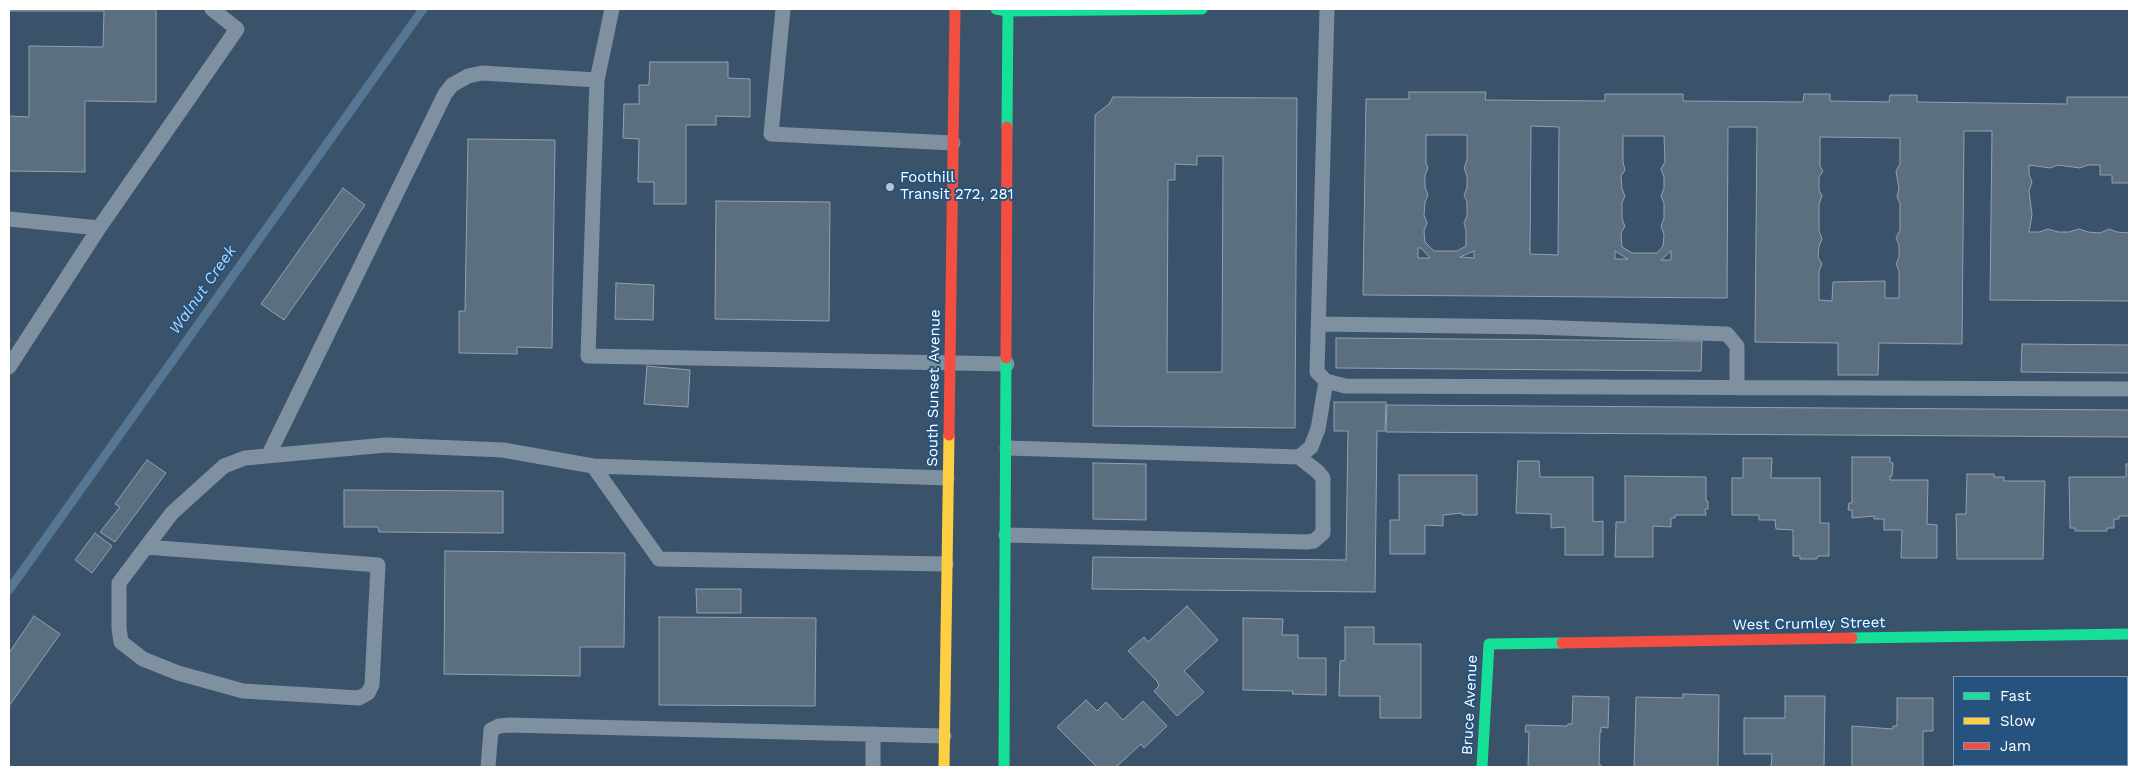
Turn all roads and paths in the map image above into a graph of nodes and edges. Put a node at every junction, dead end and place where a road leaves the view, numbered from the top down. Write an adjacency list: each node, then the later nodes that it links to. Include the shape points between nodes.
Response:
1 (212, 9): 12 (lane, via 237,28)
2 (612, 9): 9 (lane)
3 (783, 9): 10 (lane, via 771,134)
4 (954, 9): 10 (main road, South Sunset Avenue)
5 (996, 9): 8 (main road)
6 (1202, 9): 8 (main road)
7 (1327, 9): 13 (lane)
8 (1008, 10): 15 (main road)
9 (597, 80): 14 (lane, via 588,356); 21 (lane, via 482,74 468,76 452,85)
10 (953, 143): 14 (main road, South Sunset Avenue)
11 (9, 219): 12 (lane)
12 (99, 228): 16 (lane)
13 (1319, 324): 17 (lane, via 1317,372); 18 (lane, via 1727,334 1738,346)
14 (948, 363): 15 (lane); 24 (main road, South Sunset Avenue)
15 (1007, 364): 20 (main road)
16 (9, 367)
17 (1326, 381): 18 (lane, via 1345,386); 22 (lane, via 1318,429 1311,447)
18 (1737, 388): 19 (lane)
19 (2129, 390)
20 (1007, 448): 22 (lane); 25 (main road)
21 (268, 456): 23 (lane, via 386,446 503,450); 26 (lane, via 244,458 224,466 172,512)
22 (1299, 457): 25 (lane, via 1323,478 1323,533 1314,541)
23 (593, 466): 24 (lane); 27 (lane, via 658,559)
24 (947, 478): 27 (main road, South Sunset Avenue)
25 (1006, 535): 35 (main road)
26 (146, 547): 26 (lane, via 119,583 121,642 143,659 178,673 243,691 359,698 368,693 372,685 378,565)
27 (946, 564): 31 (main road, South Sunset Avenue)
28 (2129, 634): 29 (main road, West Crumley Street)
29 (1489, 644): 36 (main road, Bruce Avenue)
30 (874, 734): 31 (lane); 32 (lane, via 509,725 491,730); 33 (lane)
31 (944, 736): 34 (main road, South Sunset Avenue)
32 (488, 767)
33 (873, 767)
34 (944, 767)
35 (1004, 767)
36 (1482, 767)

